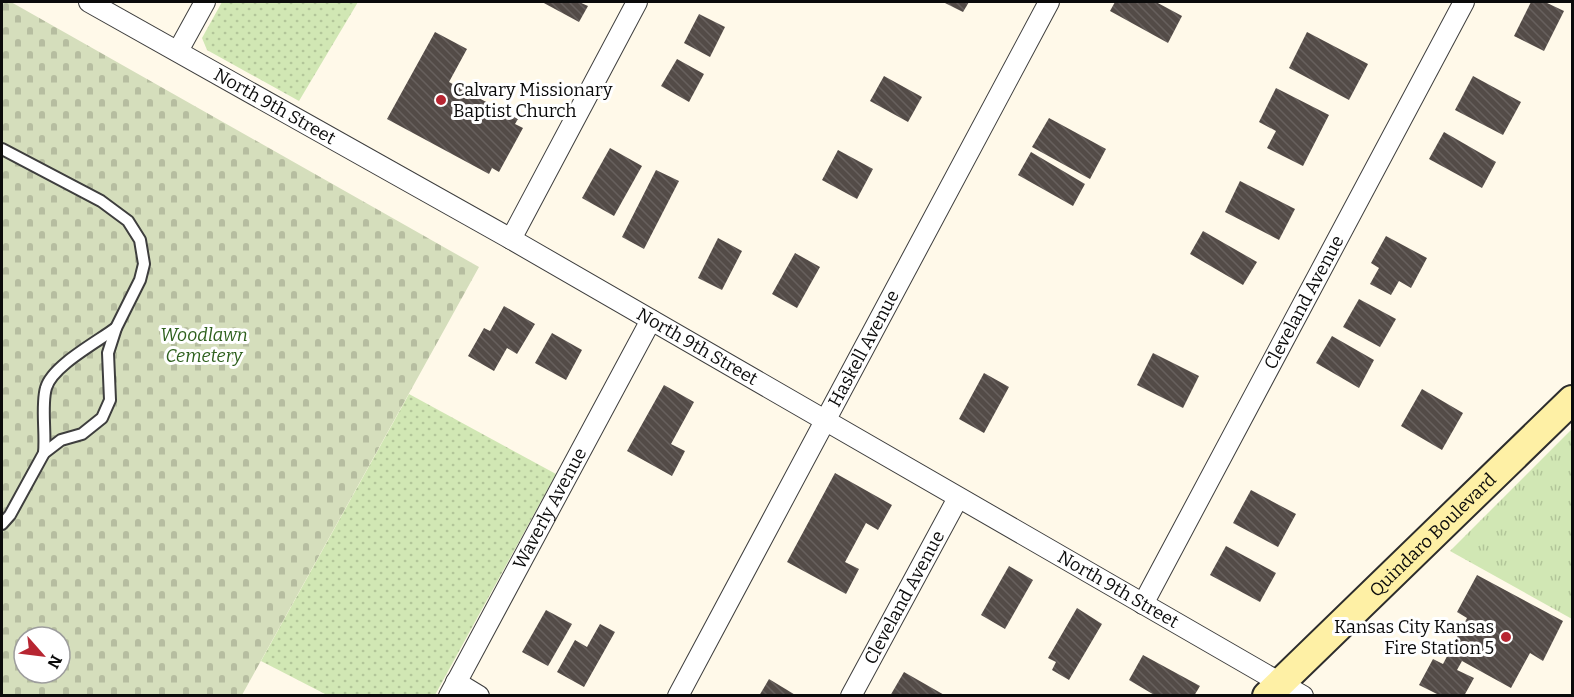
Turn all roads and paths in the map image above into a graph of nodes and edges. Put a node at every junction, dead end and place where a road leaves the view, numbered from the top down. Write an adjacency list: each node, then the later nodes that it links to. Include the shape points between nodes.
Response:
1 (89, 2): 6 (street, North 9th Street)
2 (205, 2): 6 (street)
3 (637, 2): 8 (street)
4 (1049, 2): 12 (street, Haskell Avenue)
5 (1464, 2): 16 (street, Cleveland Avenue)
6 (178, 51): 8 (street, North 9th Street)
7 (2, 149): 10 (lane, via 101,201 128,221 140,240 144,264)
8 (511, 239): 9 (street, North 9th Street)
9 (651, 320): 12 (street, North 9th Street); 17 (street, Waverly Avenue)
10 (116, 328): 13 (lane, via 54,372 46,387); 13 (lane, via 108,353 110,400 102,418 82,434 61,440)
11 (1572, 400): 18 (main road, Quindaro Boulevard)
12 (824, 421): 14 (street, North 9th Street); 20 (street, Haskell Avenue)
13 (44, 453): 15 (lane)
14 (958, 498): 16 (street, North 9th Street); 21 (street, Cleveland Avenue)
15 (2, 524)
16 (1143, 604): 18 (street, North 9th Street)
17 (453, 689): 19 (street)
18 (1283, 691)
19 (479, 696)
20 (678, 696)
21 (851, 696)

